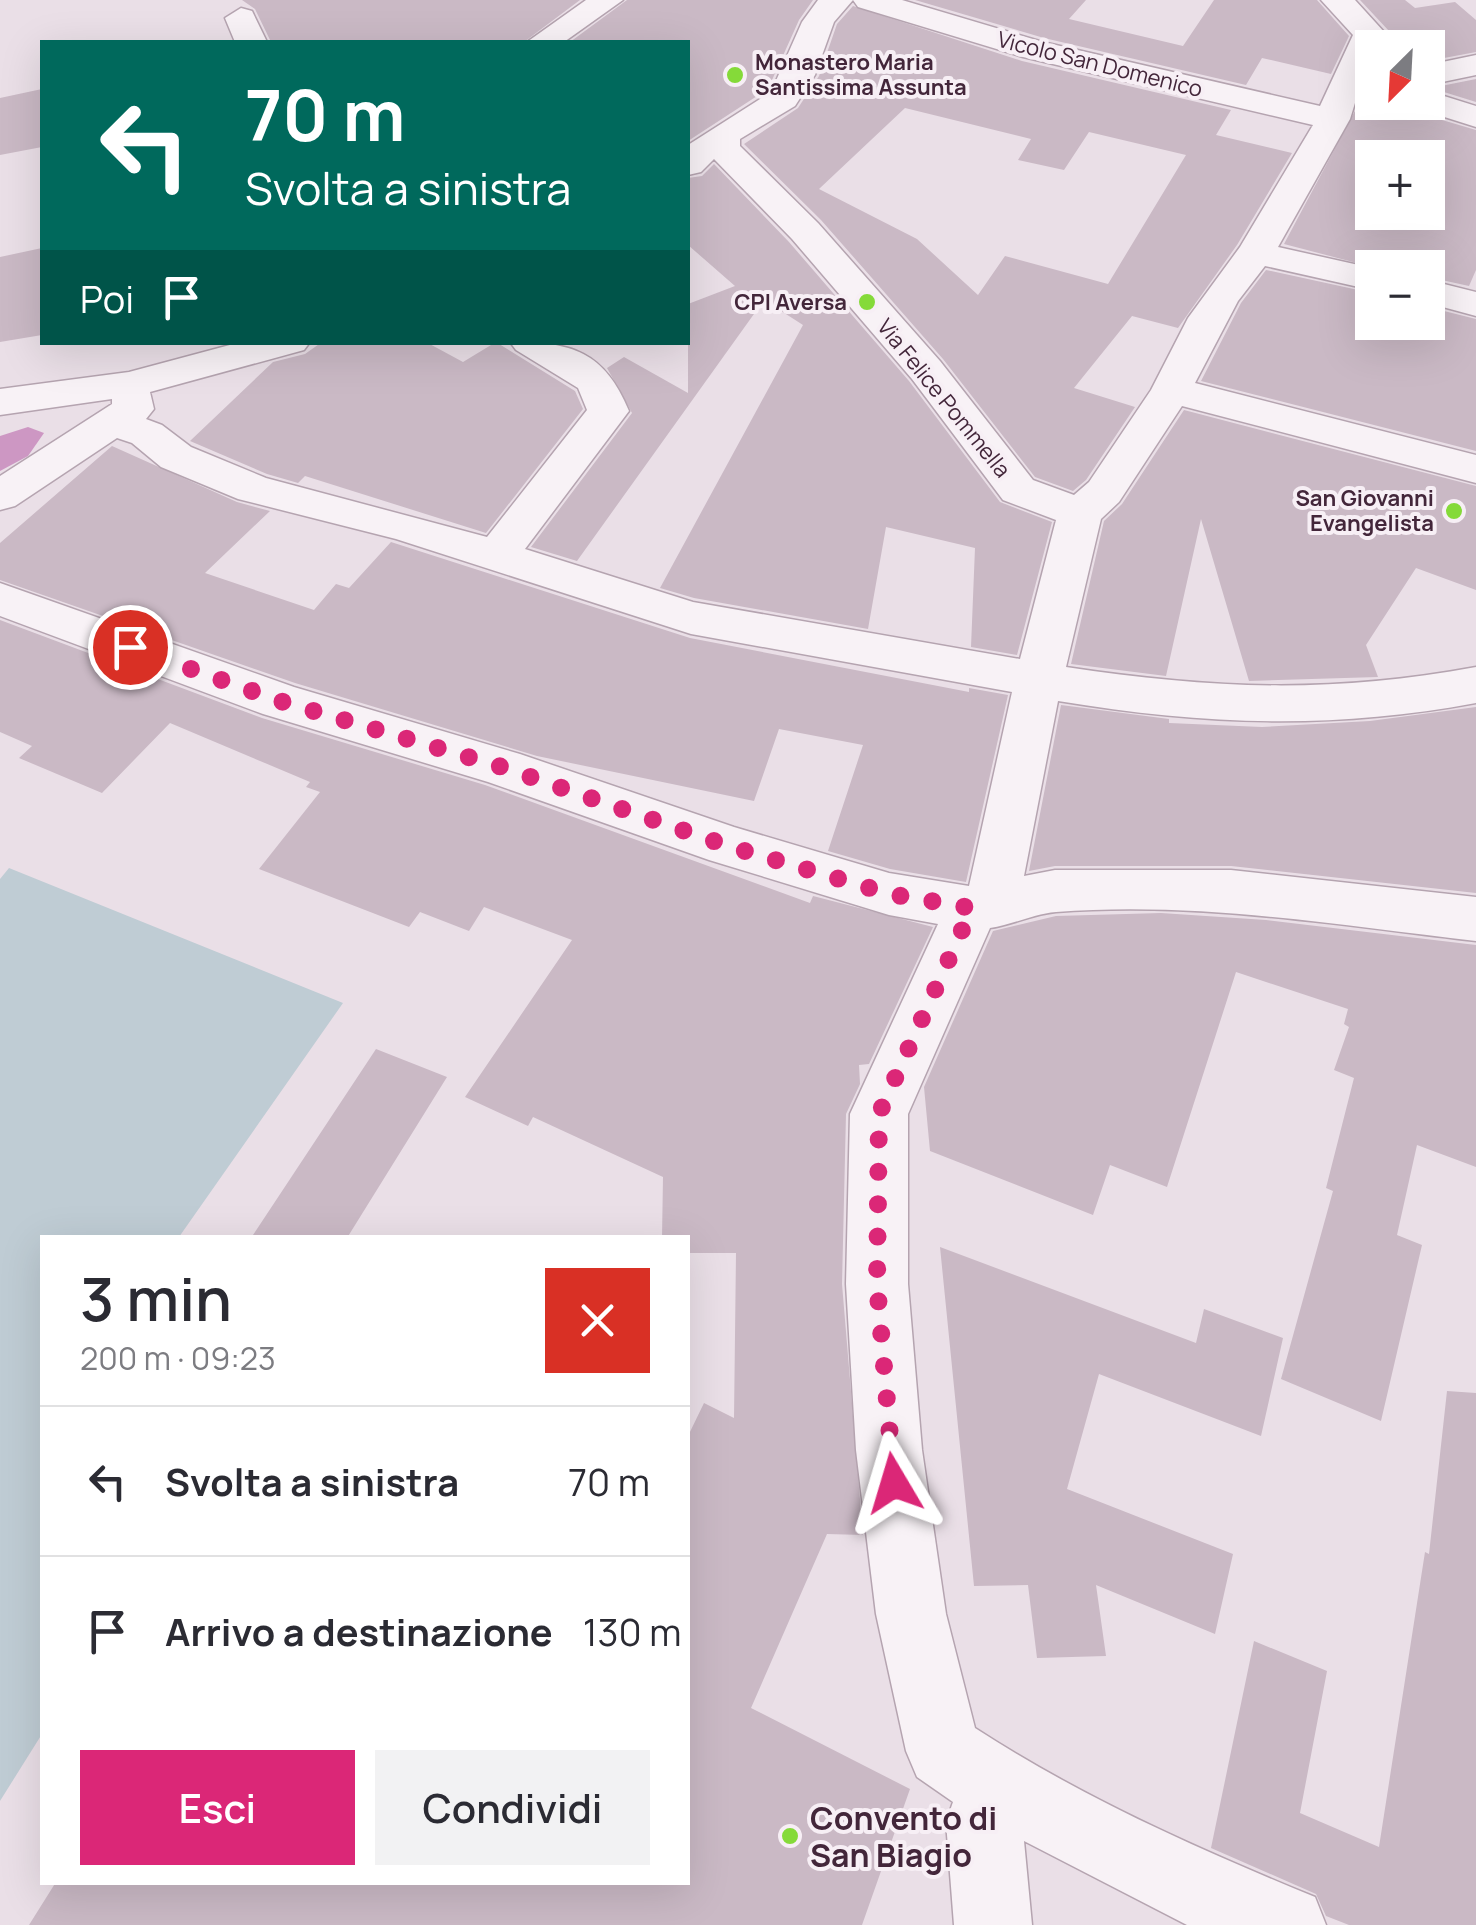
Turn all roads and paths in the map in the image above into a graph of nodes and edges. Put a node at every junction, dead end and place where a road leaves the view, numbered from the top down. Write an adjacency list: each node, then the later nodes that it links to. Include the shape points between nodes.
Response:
1 (607, 0): 6 (street)
2 (837, 0): 13 (street, via 818,16 799,80 783,99 762,118)
3 (868, 0): 12 (street, Vicolo San Domenico, via 1034,50)
4 (1336, 0): 5 (street)
5 (1366, 30)
6 (546, 40)
7 (1476, 64): 8 (street)
8 (1445, 71)
9 (1355, 86): 12 (street)
10 (1445, 107): 11 (street)
11 (1476, 117)
12 (1333, 119): 15 (street)
13 (723, 134): 14 (street); 26 (street, Via Felice Pommella, via 723,148 806,231 926,370 1018,490)
14 (690, 162)
15 (1256, 253): 16 (street); 21 (street, via 1195,340)
16 (1355, 275)
17 (1445, 296): 18 (street)
18 (1476, 304)
19 (282, 345): 23 (street)
20 (542, 345): 27 (street, via 596,381 608,411)
21 (1171, 390): 24 (street); 26 (street, via 1104,492)
22 (0, 402): 23 (street)
23 (123, 404): 25 (street); 27 (street, via 176,457 253,489)
24 (1476, 469)
25 (0, 496)
26 (1080, 513): 29 (street)
27 (496, 556): 29 (street, via 691,618)
28 (0, 599): 31 (street, via 280,701 502,767 728,846 890,894)
29 (1038, 678): 30 (street, via 1237,706 1431,696); 31 (street)
30 (1476, 684)
31 (982, 907): 32 (street, via 1054,891 1232,891); 33 (street, via 879,1114 877,1284 889,1450 911,1614 943,1752)
32 (1476, 919)
33 (996, 1786): 34 (street, via 984,1822); 35 (street, via 1212,1897)
34 (993, 1925)
35 (1287, 1925)

